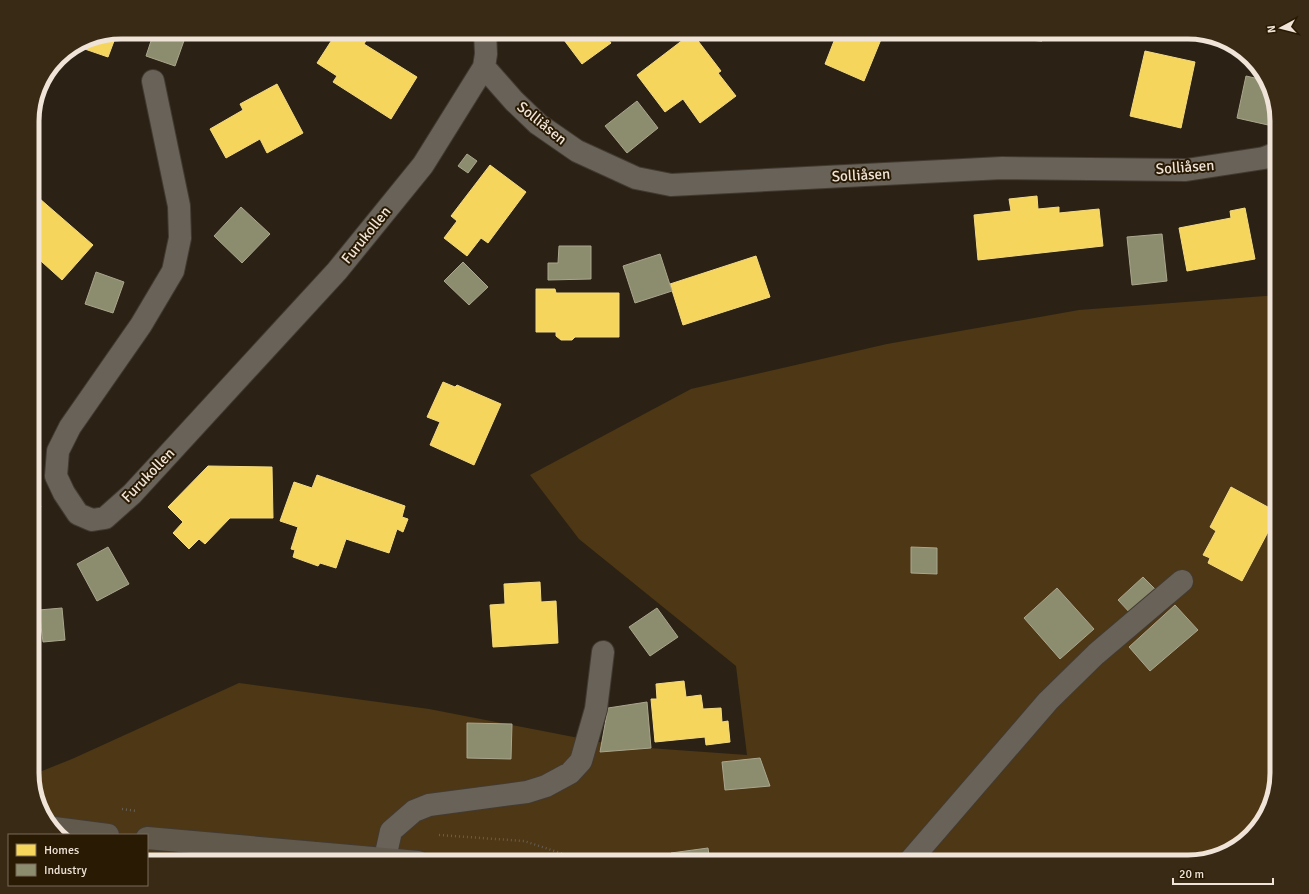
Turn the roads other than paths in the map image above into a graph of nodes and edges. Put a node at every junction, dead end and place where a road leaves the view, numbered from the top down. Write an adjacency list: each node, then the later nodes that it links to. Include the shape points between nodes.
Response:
1 (485, 39): 2 (street, Furukollen)
2 (484, 66): 3 (street, Furukollen, via 423,165 337,271 132,494 105,518 92,520 78,514 64,493 56,476 58,451 70,427 141,325 173,271 180,238 179,206); 4 (street, Solliåsen, via 538,124 577,151 636,178 670,185 1002,168 1186,170)
3 (153, 81)
4 (1270, 155)
5 (1182, 581): 12 (street, via 1096,654 1048,701)
6 (603, 652): 11 (street, via 596,709 581,761 570,773 546,786 527,792 428,805 414,811 391,831)
7 (61, 829): 8 (main road)
8 (100, 834)
9 (148, 838): 10 (main road)
10 (349, 855)
11 (386, 855)
12 (915, 855)

